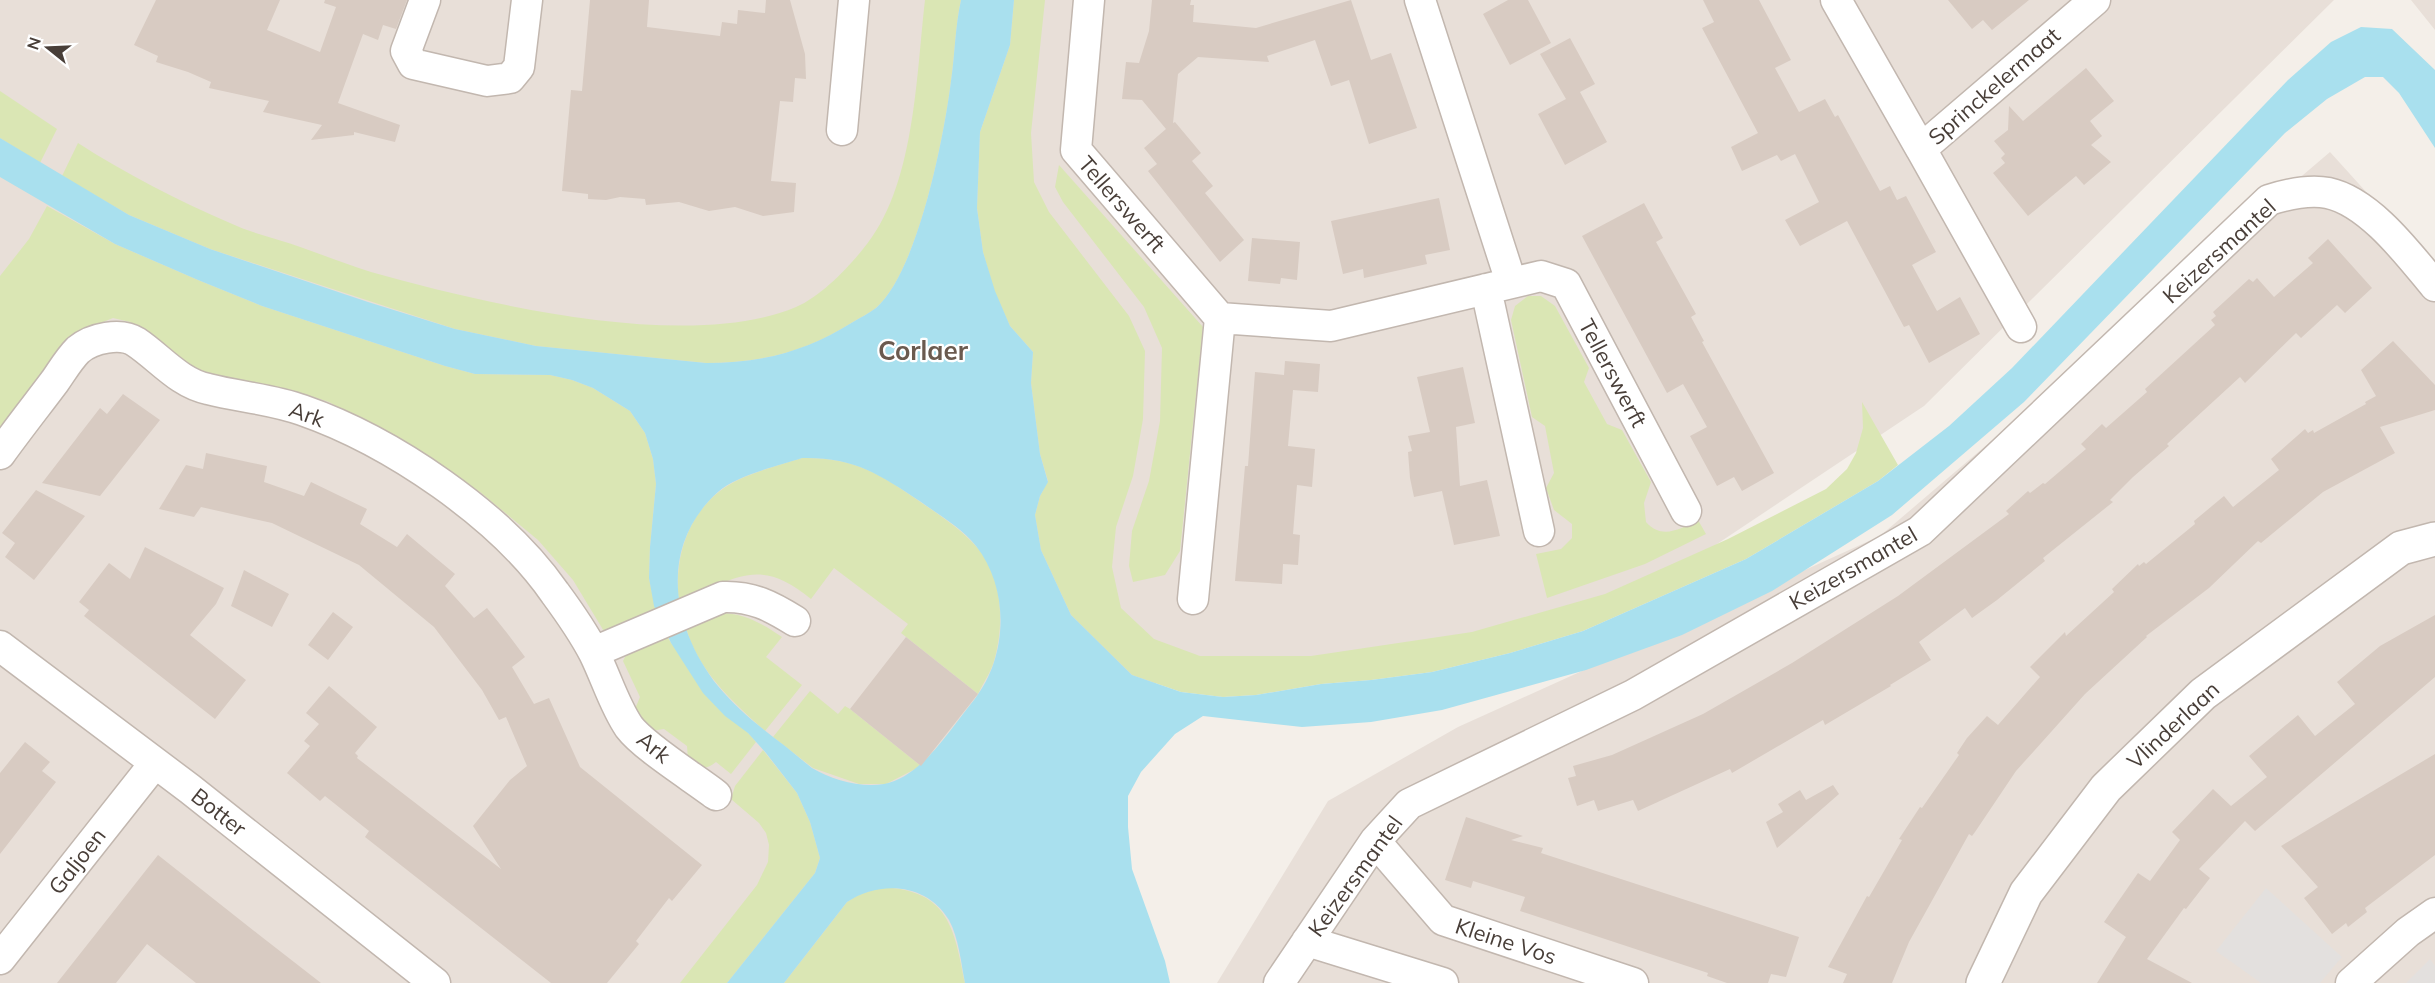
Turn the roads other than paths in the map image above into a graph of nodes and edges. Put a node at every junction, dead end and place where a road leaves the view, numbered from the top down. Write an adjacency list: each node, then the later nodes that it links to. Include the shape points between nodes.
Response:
1 (425, 0): 2 (street, via 406,51 413,64 487,81 510,78 519,67)
2 (527, 0)
3 (854, 0): 8 (street)
4 (1089, 0): 12 (street, Tellerswerft, via 1076,150)
5 (1420, 0): 10 (street)
6 (1836, 0): 9 (street, Sprinckelermaat)
7 (2095, 0): 9 (street, Sprinckelermaat)
8 (842, 130)
9 (1921, 150): 13 (street, Sprinckelermaat)
10 (1498, 286): 12 (street, Tellerswerft, via 1330,326); 15 (street, Tellerswerft, via 1541,276 1566,284); 16 (street)
11 (2435, 286): 24 (street, Keizersmantel, via 2364,209 2329,194 2294,193 2269,200 1920,531 1633,694 1409,804)
12 (1220, 318): 18 (street)
13 (2021, 327)
14 (0, 454): 21 (street, Ark, via 79,349 103,338 134,340 180,377 204,388 301,410 397,455 443,485 514,544 554,590)
15 (1686, 511)
16 (1539, 531)
17 (2435, 539): 32 (street, Vlinderlaan, via 2401,548 2203,694 2106,788 2026,893)
18 (1192, 598)
19 (795, 621): 21 (street, via 756,599 723,597)
20 (0, 646): 22 (street, Botter)
21 (594, 652): 23 (street, Ark, via 630,728)
22 (155, 763): 27 (street, Galjoen); 28 (street, Botter)
23 (716, 795)
24 (1375, 841): 26 (street, Keizersmantel); 31 (street, Kleine Vos, via 1443,920)
25 (2435, 913): 33 (street)
26 (1308, 940): 29 (street, Keizersmantel); 30 (street)
27 (0, 959)
28 (435, 983)
29 (1279, 983)
30 (1443, 983)
31 (1633, 983)
32 (1983, 983)
33 (2350, 983)

